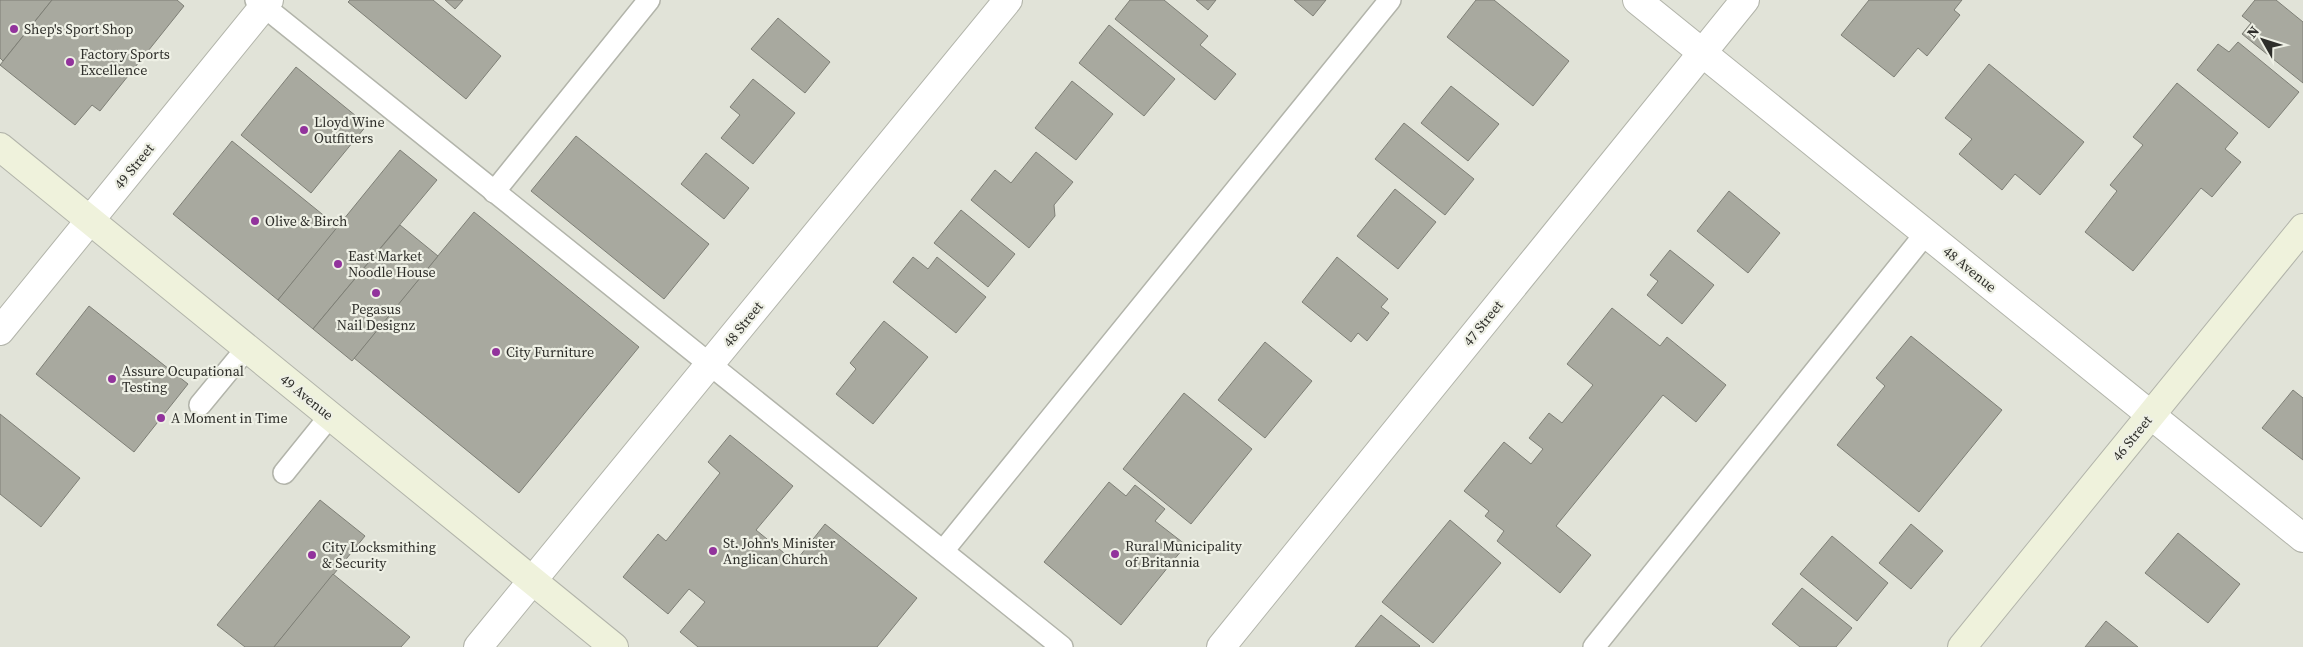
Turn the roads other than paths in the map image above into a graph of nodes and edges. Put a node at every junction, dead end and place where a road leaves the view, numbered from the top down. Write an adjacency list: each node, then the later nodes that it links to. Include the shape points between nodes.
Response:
1 (650, 0): 9 (lane)
2 (1008, 0): 15 (street, 48 Street)
3 (1390, 0): 21 (lane)
4 (1637, 0): 7 (street, 48 Avenue)
5 (1745, 0): 7 (street, 47 Street)
6 (263, 2): 9 (lane); 10 (street, 49 Street)
7 (1702, 53): 12 (street, 48 Avenue); 26 (street, 47 Street)
8 (0, 147): 10 (street, 49 Avenue)
9 (494, 192): 15 (lane)
10 (90, 220): 13 (street, 49 Street); 14 (street, 49 Avenue)
11 (2303, 228): 17 (street, 46 Street)
12 (1926, 233): 17 (street, 48 Avenue); 27 (lane)
13 (0, 331)
14 (247, 348): 16 (lane); 18 (street, 49 Avenue)
15 (710, 364): 21 (lane); 22 (street, 48 Street)
16 (200, 405)
17 (2151, 415): 20 (street, 48 Avenue); 28 (street, 46 Street)
18 (330, 416): 19 (lane); 22 (street, 49 Avenue)
19 (284, 473)
20 (2303, 538)
21 (943, 551): 25 (lane)
22 (532, 580): 23 (street, 48 Street); 24 (street, 49 Avenue)
23 (478, 647)
24 (614, 647)
25 (1062, 647)
26 (1221, 647)
27 (1594, 647)
28 (1962, 647)

